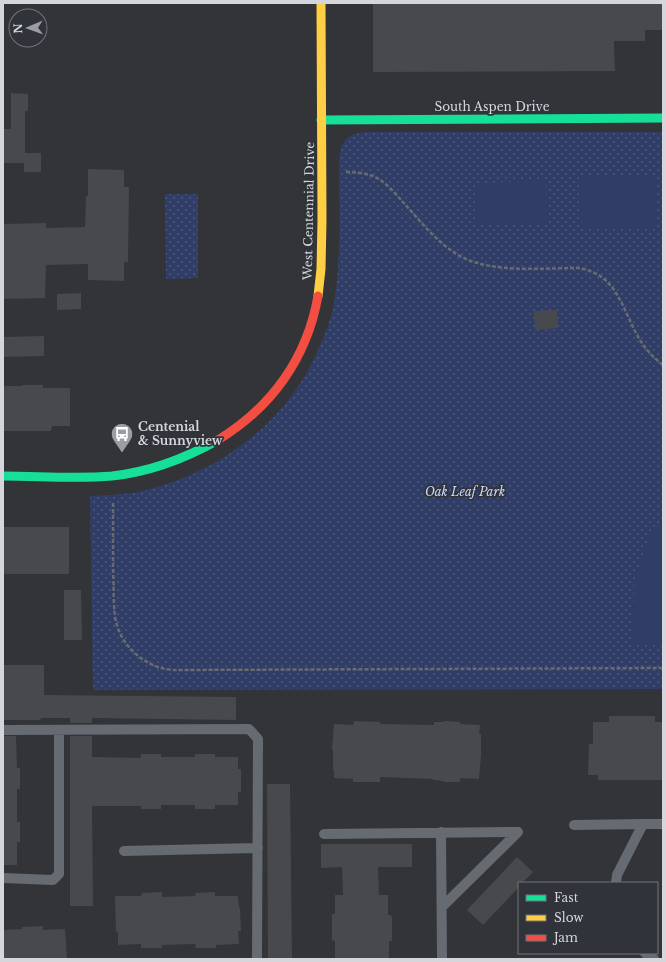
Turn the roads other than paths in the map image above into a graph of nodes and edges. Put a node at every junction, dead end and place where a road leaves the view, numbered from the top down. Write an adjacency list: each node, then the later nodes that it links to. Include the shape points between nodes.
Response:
1 (321, 3): 3 (street, West Centennial Drive)
2 (663, 118): 3 (street, South Aspen Drive)
3 (321, 120): 4 (street, West Centennial Drive, via 323,216 321,276 315,311 303,346 268,400 226,435 168,462 129,473 90,477)
4 (3, 476)
5 (3, 730): 6 (lane)
6 (60, 730): 12 (lane, via 249,729 258,739); 14 (lane, via 59,874 53,880)
7 (643, 824): 8 (lane); 9 (lane); 15 (lane, via 617,875)
8 (663, 824)
9 (574, 825)
10 (441, 832): 11 (lane); 16 (lane); 16 (lane, via 518,832)
11 (324, 834)
12 (258, 848): 13 (lane); 17 (lane)
13 (124, 851)
14 (3, 878)
15 (616, 882)
16 (442, 907): 18 (lane)
17 (257, 959)
18 (442, 959)

